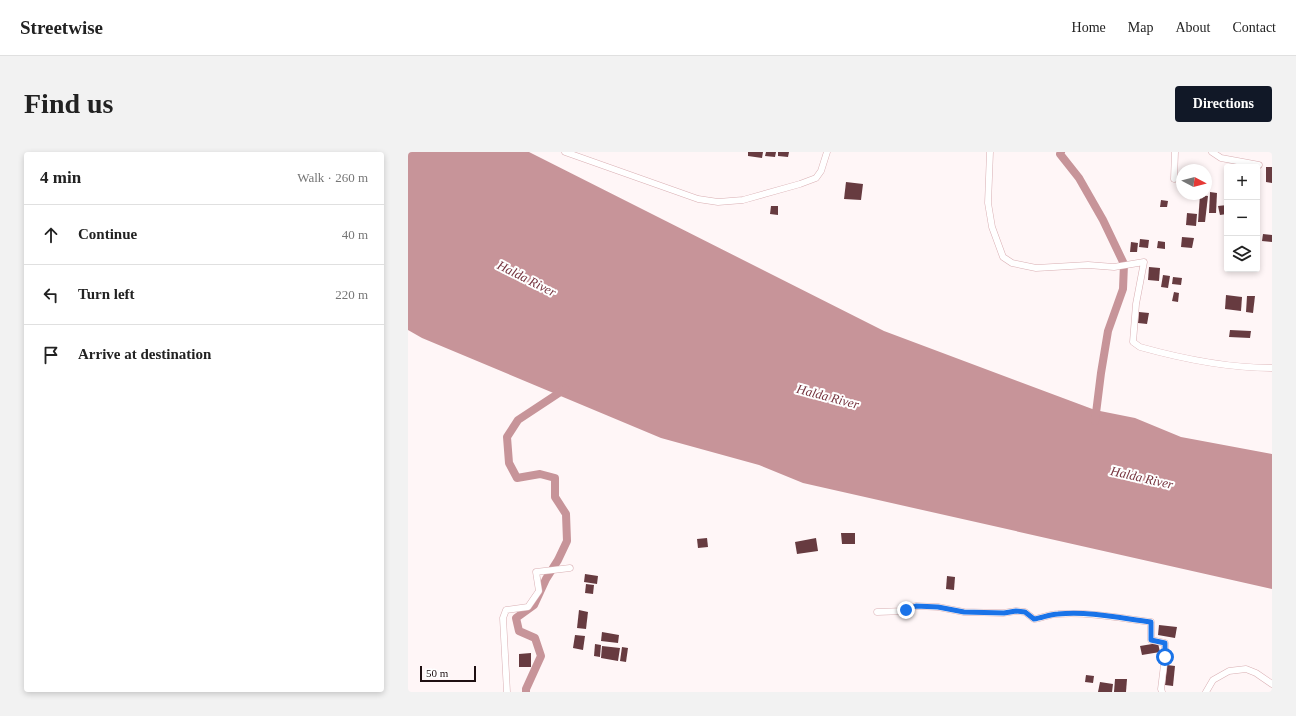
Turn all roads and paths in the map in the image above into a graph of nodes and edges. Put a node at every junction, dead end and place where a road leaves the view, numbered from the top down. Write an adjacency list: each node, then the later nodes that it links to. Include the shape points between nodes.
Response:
1 (565, 152): 2 (street, via 698,200 718,202 744,200 816,178)
2 (827, 152)
3 (990, 152): 8 (street, via 988,203 992,227 1003,257 1012,263 1036,268 1088,265 1114,267 1144,262 1136,304 1133,342 1140,347 1199,361 1248,368)
4 (1175, 152): 7 (street)
5 (1212, 152): 6 (street, via 1221,158)
6 (1254, 164)
7 (1174, 179)
8 (1272, 368)
9 (570, 568): 12 (street, via 536,572 539,591 528,607 506,610 503,618)
10 (877, 612): 13 (street, via 906,610 916,606 964,612 1016,611 1025,612 1034,619 1056,614 1079,613 1151,622 1151,640 1165,643)
11 (1272, 684): 14 (street, via 1246,669 1229,671 1213,680)
12 (507, 692)
13 (1162, 692)
14 (1206, 692)

